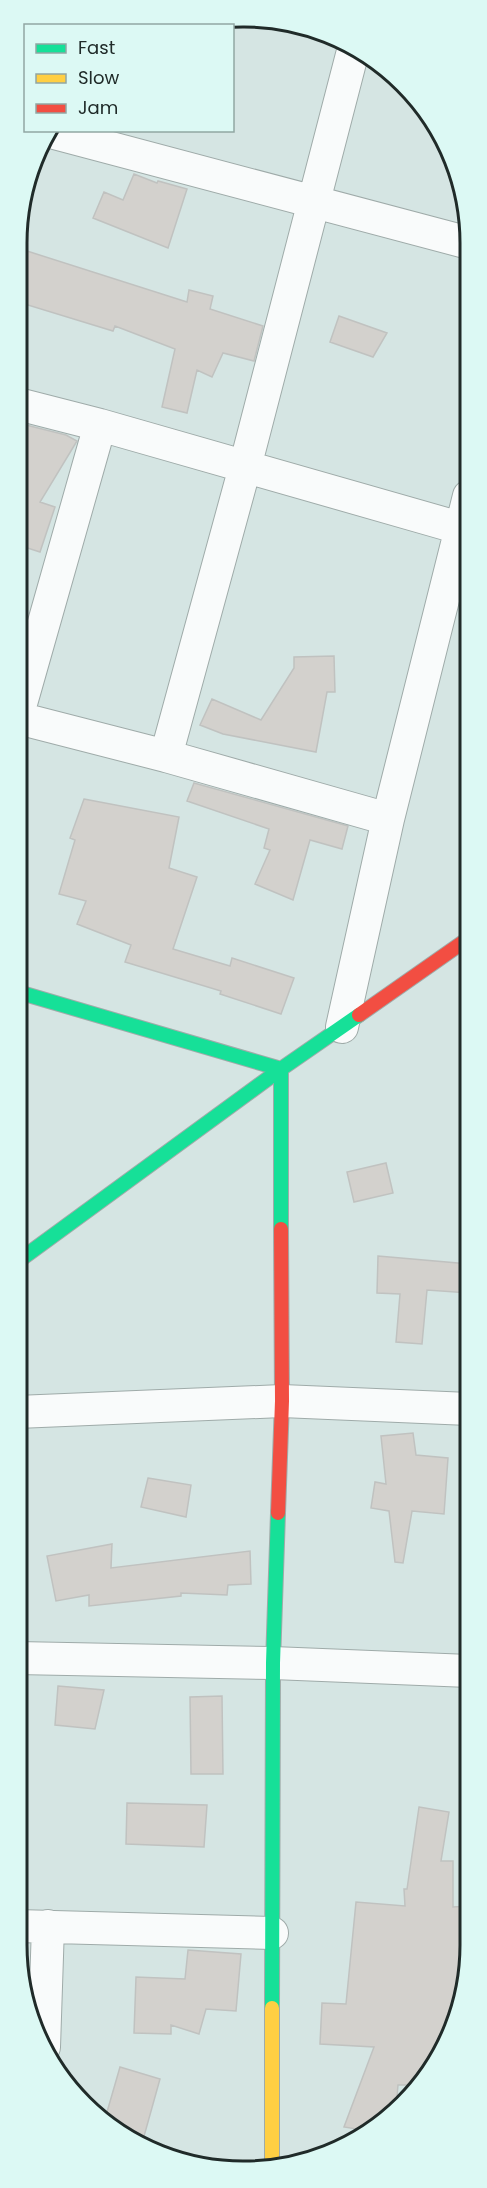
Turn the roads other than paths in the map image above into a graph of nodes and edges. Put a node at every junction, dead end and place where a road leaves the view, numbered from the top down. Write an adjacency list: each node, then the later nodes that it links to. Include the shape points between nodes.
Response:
1 (352, 56): 3 (street)
2 (57, 134): 3 (street)
3 (313, 202): 4 (street); 7 (street)
4 (460, 241)
5 (27, 406): 6 (street)
6 (100, 425): 7 (street); 9 (street)
7 (245, 467): 8 (street); 11 (street)
8 (460, 528): 12 (street)
9 (27, 684)
10 (27, 718): 11 (street)
11 (166, 756): 12 (street)
12 (388, 819): 15 (street)
13 (460, 944): 15 (street)
14 (27, 995): 16 (street)
15 (342, 1026): 16 (street)
16 (281, 1069): 17 (street); 18 (street)
17 (27, 1255)
18 (282, 1401): 19 (street); 20 (street); 22 (street)
19 (460, 1409)
20 (27, 1412)
21 (27, 1658): 22 (street)
22 (273, 1663): 23 (street); 26 (street)
23 (460, 1671)
24 (27, 1926): 25 (street)
25 (48, 1926): 26 (street); 27 (street)
26 (272, 1933): 28 (street)
27 (45, 2030)
28 (272, 2159)

